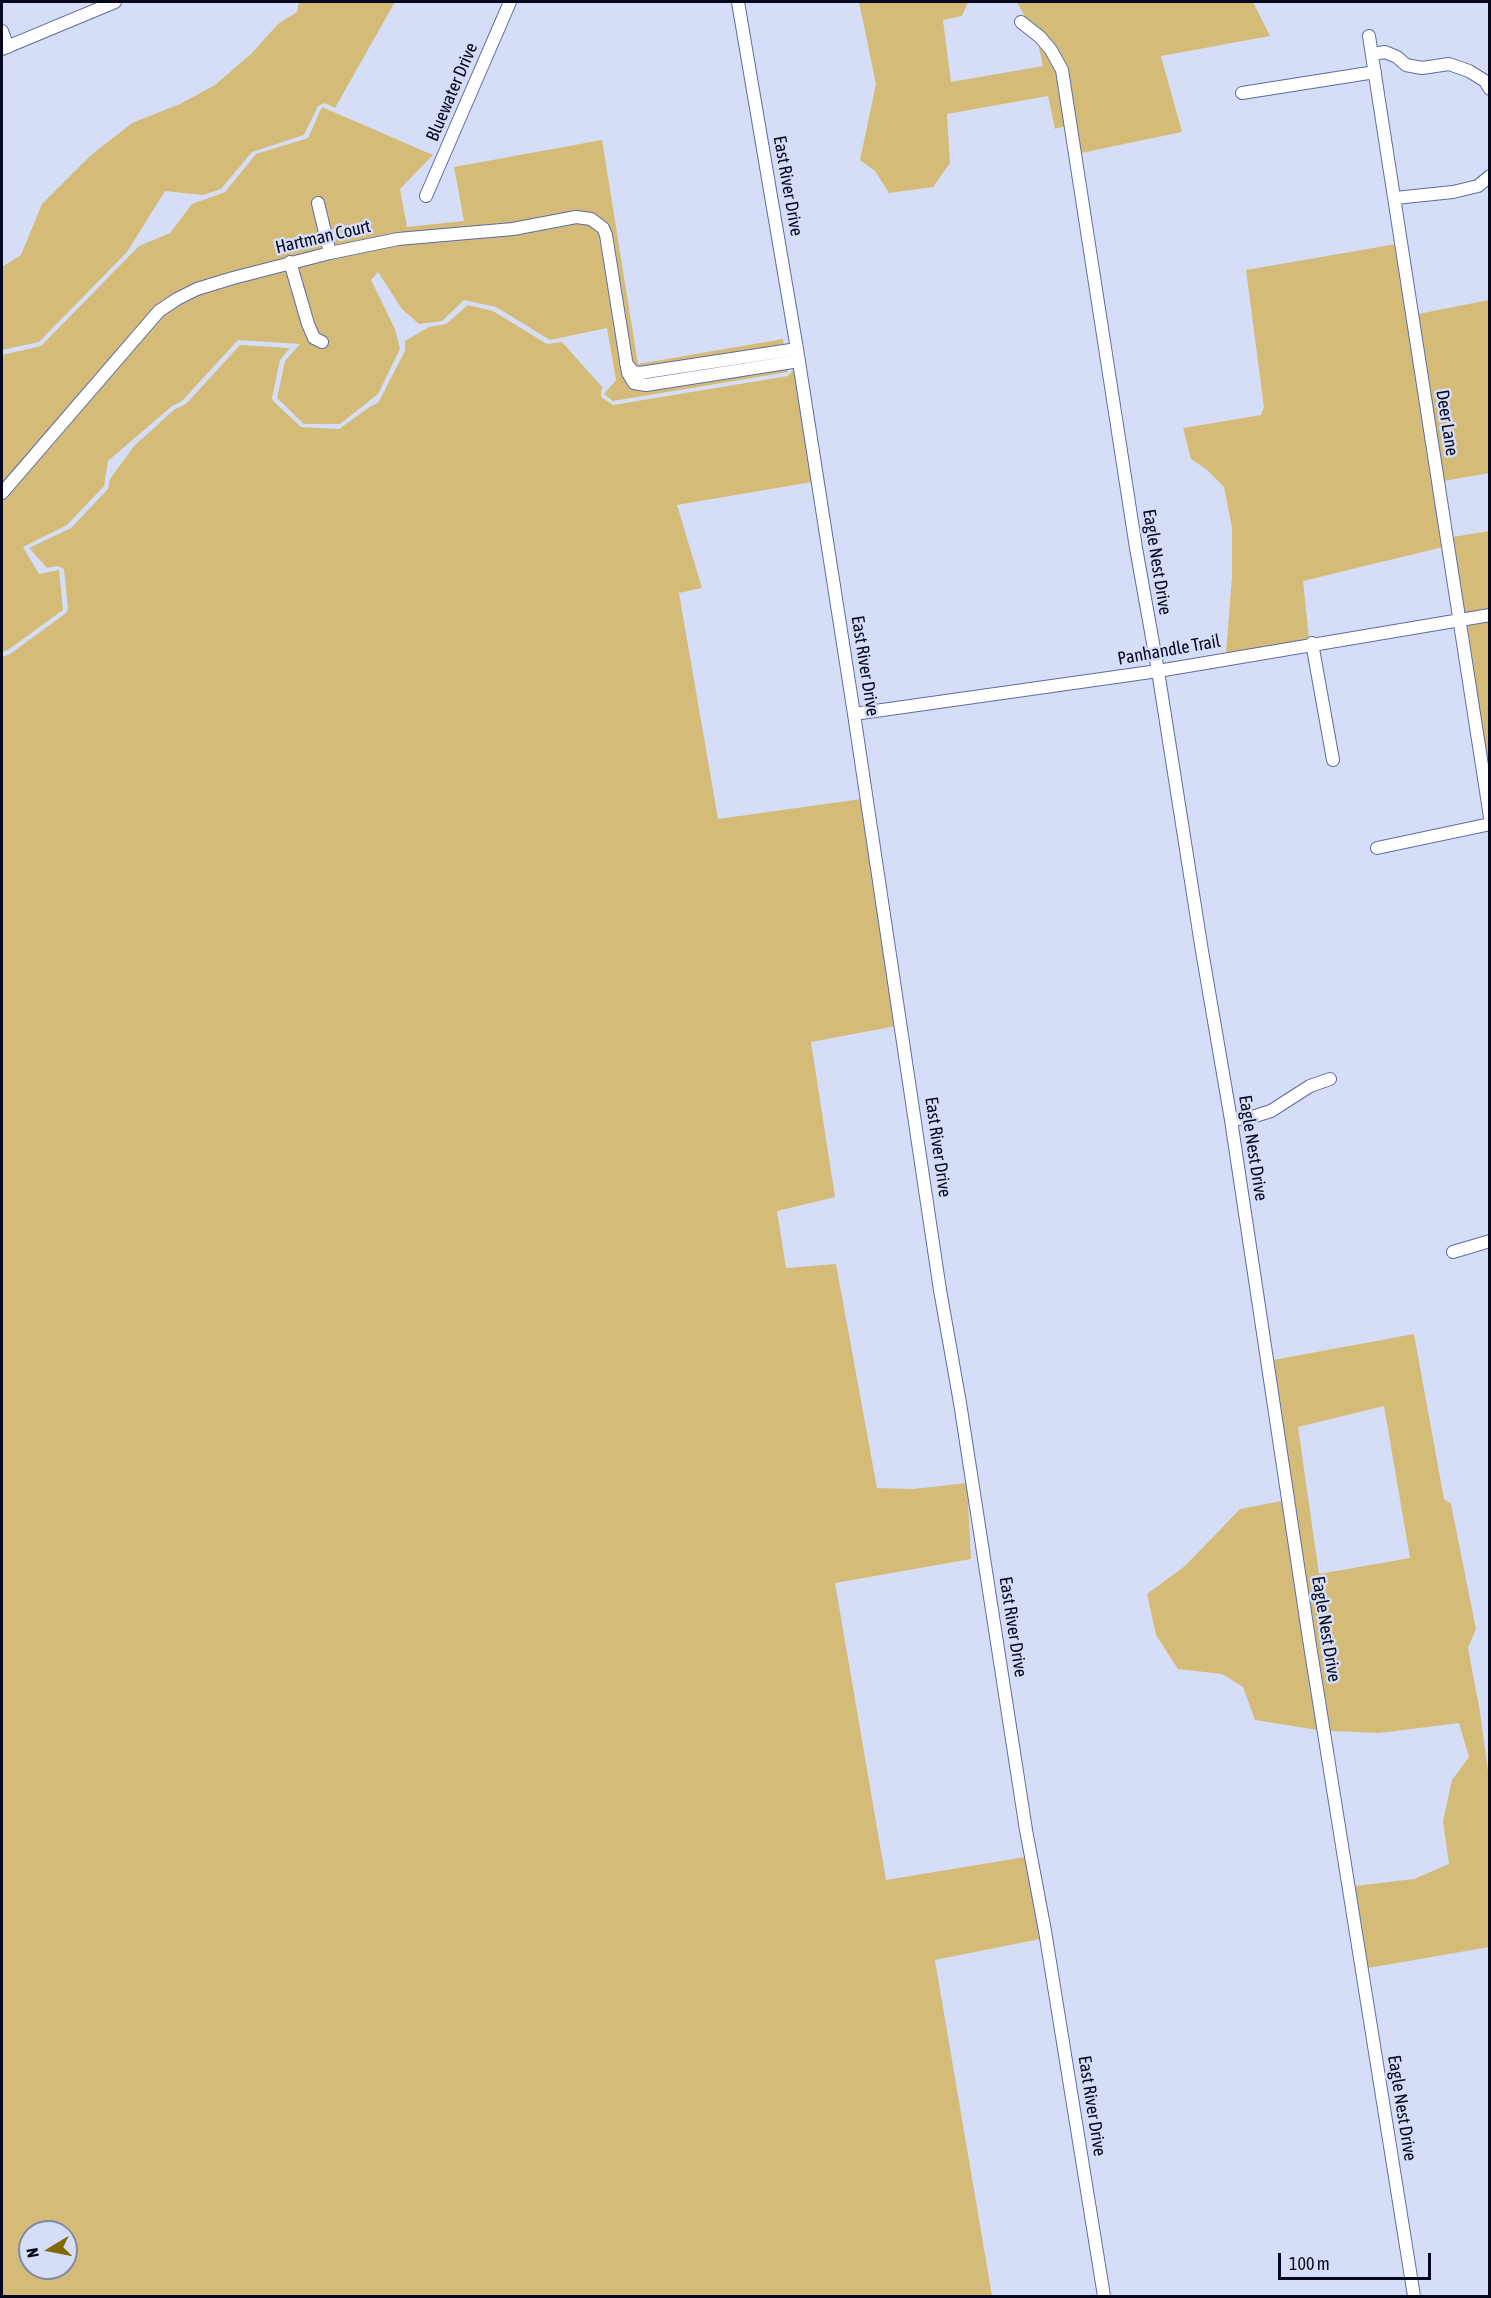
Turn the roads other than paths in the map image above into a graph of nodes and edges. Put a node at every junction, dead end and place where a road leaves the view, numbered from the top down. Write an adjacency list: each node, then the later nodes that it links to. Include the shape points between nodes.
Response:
1 (115, 2): 7 (street)
2 (510, 2): 14 (street, Bluewater Drive)
3 (738, 2): 20 (street, East River Drive)
4 (1021, 22): 25 (street, Eagle Nest Drive, via 1040,37 1062,70)
5 (2, 30): 7 (street)
6 (1369, 36): 8 (street, Deer Lane)
7 (5, 48)
8 (1372, 54): 9 (street, Deer Lane); 10 (street, via 1385,52 1406,65 1422,68 1449,64 1469,71)
9 (1375, 72): 11 (street); 15 (street, Deer Lane)
10 (1490, 89)
11 (1242, 93)
12 (1490, 176): 13 (street)
13 (1484, 187): 15 (street)
14 (426, 196)
15 (1395, 198): 23 (street, Deer Lane)
16 (318, 203): 17 (street)
17 (330, 253): 18 (street, Hartman Court); 20 (street, Hartman Court, via 398,238 513,229 576,217 591,219 606,235 626,362 634,382 641,385)
18 (290, 262): 19 (street, via 308,324 314,338); 21 (street, Hartman Court, via 197,289 159,311)
19 (322, 342)
20 (798, 355): 26 (street, East River Drive)
21 (2, 493)
22 (1490, 615): 23 (street, Panhandle Trail)
23 (1460, 619): 24 (street, Panhandle Trail); 28 (street, Deer Lane)
24 (1312, 643): 25 (street, Panhandle Trail); 27 (street)
25 (1158, 671): 26 (street, Panhandle Trail); 32 (street, Eagle Nest Drive)
26 (854, 714): 35 (street, East River Drive, via 940,1290)
27 (1333, 760)
28 (1490, 817)
29 (1490, 824): 30 (street)
30 (1377, 848)
31 (1330, 1078): 32 (street, via 1271,1111)
32 (1231, 1120): 36 (street, Eagle Nest Drive)
33 (1490, 1241): 34 (street)
34 (1453, 1252)
35 (1104, 2296)
36 (1414, 2296)

